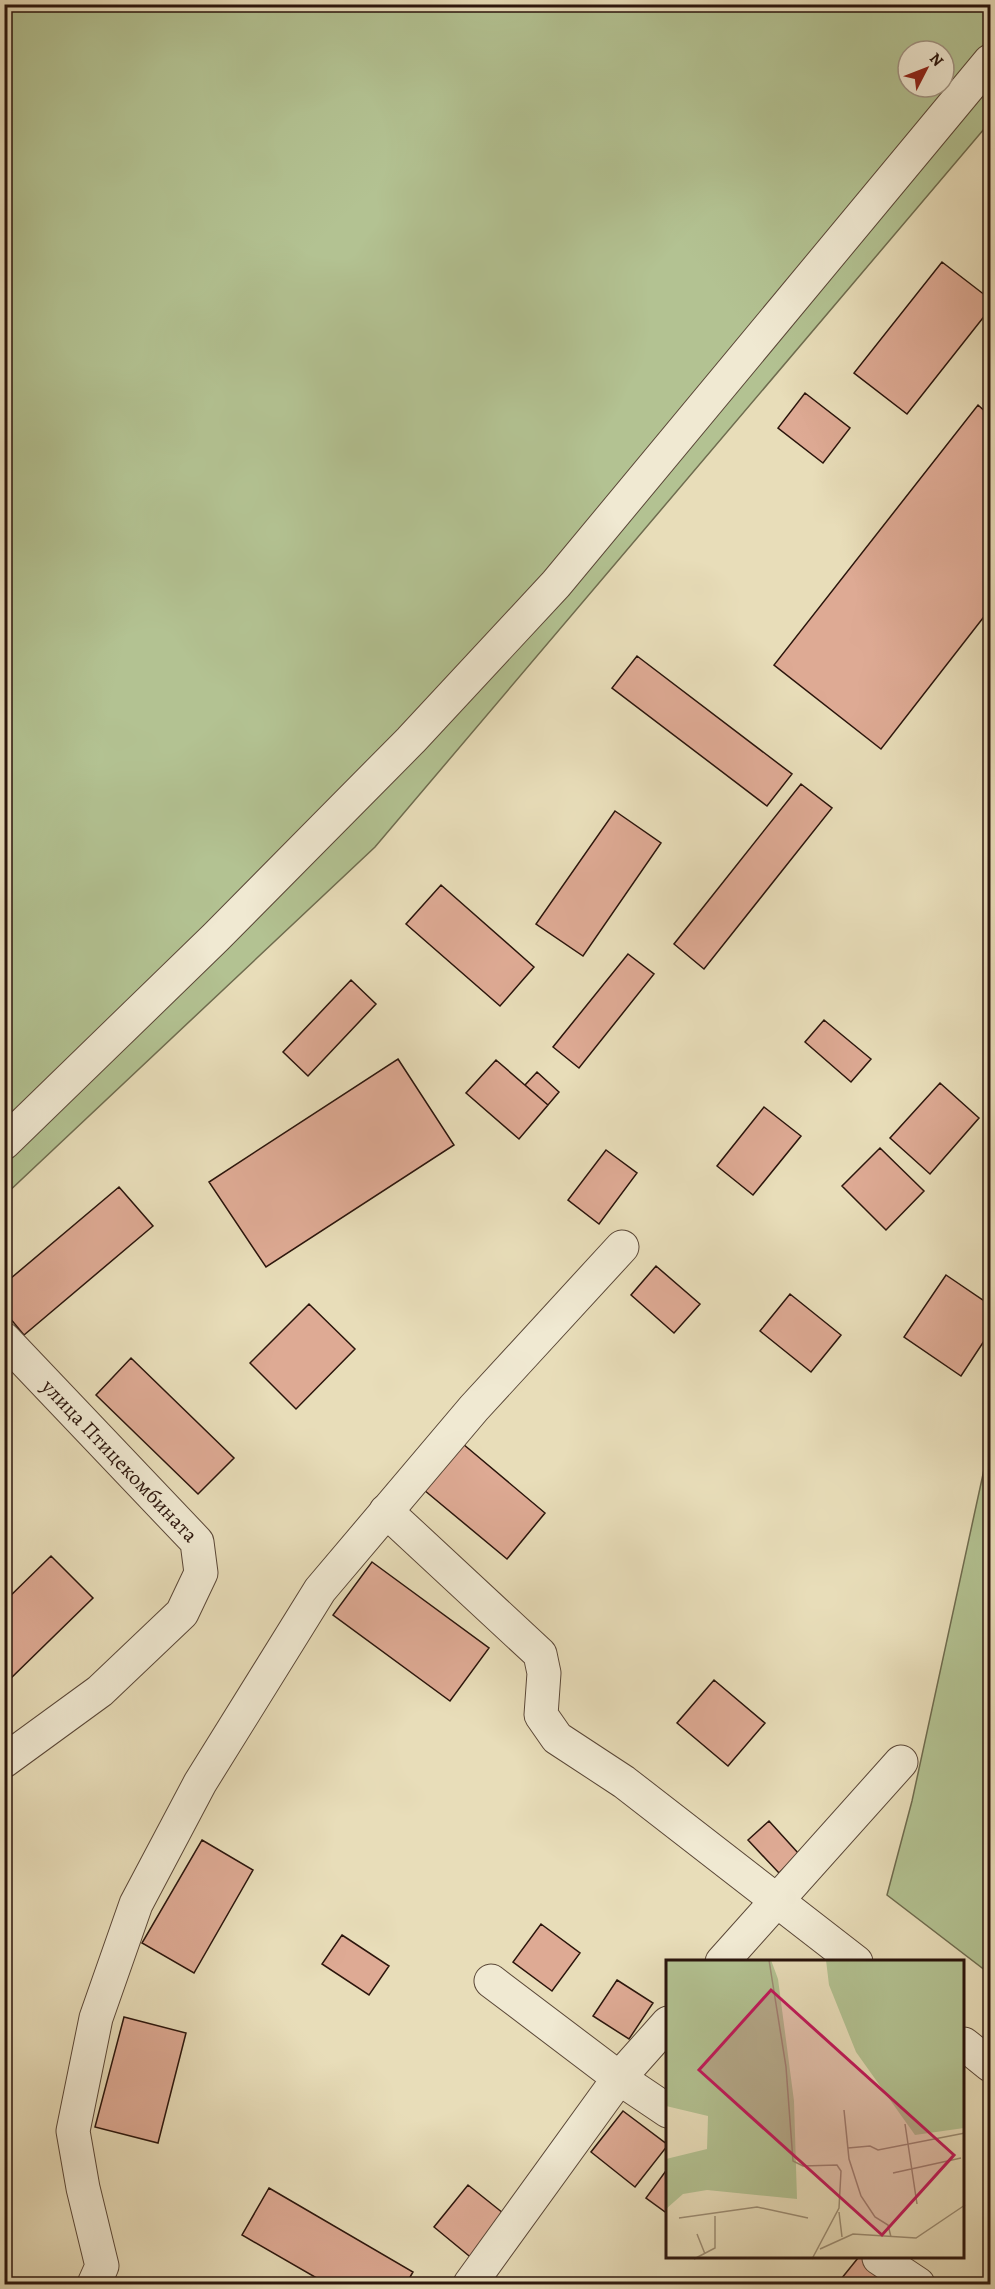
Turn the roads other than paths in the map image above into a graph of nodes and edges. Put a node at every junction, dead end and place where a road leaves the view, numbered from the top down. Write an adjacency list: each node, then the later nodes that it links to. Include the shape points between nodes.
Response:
1 (990, 61): 2 (street, via 556,584 386,765)
2 (4, 1143)
3 (622, 1247): 5 (street, via 474,1408)
4 (4, 1339): 6 (street, улица Птицекомбината, via 197,1542 201,1573 182,1613 100,1691)
5 (386, 1511): 8 (street, via 540,1653 544,1673 541,1715 557,1738 624,1782); 18 (street, via 320,1590 200,1783 136,1904 96,2018 73,2131 102,2266)
6 (4, 1761)
7 (901, 1762): 8 (street)
8 (777, 1901): 9 (street); 10 (street)
9 (724, 1960)
10 (853, 1960)
11 (491, 1981): 15 (street)
12 (666, 2025): 15 (street)
13 (965, 2046): 14 (street)
14 (990, 2065)
15 (619, 2078): 16 (street); 19 (street)
16 (666, 2110)
17 (880, 2259): 20 (street)
18 (94, 2284)
19 (470, 2284)
20 (918, 2284)

